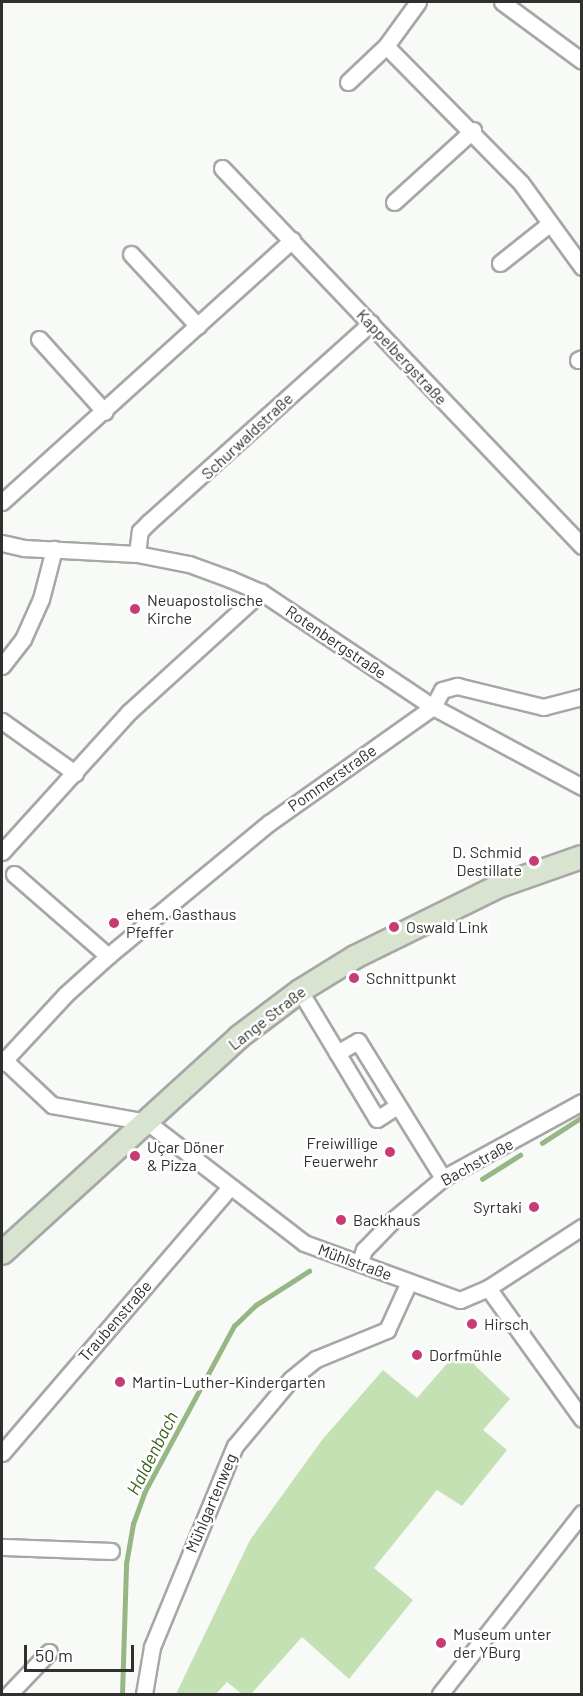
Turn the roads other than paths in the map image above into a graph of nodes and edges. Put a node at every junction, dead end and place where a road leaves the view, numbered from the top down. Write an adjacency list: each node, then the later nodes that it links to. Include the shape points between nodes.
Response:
1 (418, 2): 3 (street)
2 (502, 2): 4 (street)
3 (386, 46): 5 (street); 6 (street, via 425,88)
4 (582, 61)
5 (348, 82)
6 (473, 130): 8 (street); 9 (street, via 521,183)
7 (222, 168): 10 (street, Kappelbergstraße)
8 (394, 202)
9 (549, 224): 12 (street); 13 (street)
10 (292, 240): 14 (street, Kappelbergstraße); 15 (street)
11 (131, 254): 15 (street)
12 (500, 263)
13 (582, 267)
14 (370, 323): 20 (street, Kappelbergstraße); 22 (street, Schurwaldstraße, via 149,522 141,531)
15 (198, 326): 17 (street)
16 (39, 339): 17 (street)
17 (105, 412): 18 (street)
18 (5, 492)
19 (2, 543): 21 (street, Rotenbergstraße)
20 (582, 546)
21 (54, 549): 22 (street, Rotenbergstraße); 24 (street, via 41,599 23,639)
22 (137, 554): 23 (street, Rotenbergstraße, via 189,564)
23 (261, 592): 26 (street, Rotenbergstraße); 28 (street, via 129,712)
24 (2, 666)
25 (582, 698): 26 (street, Pommerstraße, via 543,707 457,686 442,690)
26 (433, 707): 29 (street, Rotenbergstraße); 33 (street, Pommerstraße, via 269,823)
27 (2, 721): 28 (street)
28 (75, 773): 30 (street)
29 (582, 787)
30 (2, 852)
31 (582, 856): 34 (main road, Lange Straße, via 499,886 355,957)
32 (14, 874): 33 (street)
33 (108, 956): 36 (street, Pommerstraße)
34 (300, 991): 35 (street); 39 (main road, Lange Straße, via 239,1037)
35 (337, 1053): 38 (street, via 358,1041); 38 (street, via 377,1119)
36 (2, 1060): 39 (street, via 52,1105)
37 (582, 1102): 40 (street, Bachstraße)
38 (397, 1106): 40 (street)
39 (147, 1122): 41 (street, Mühlstraße); 43 (main road, Lange Straße)
40 (443, 1178): 44 (street, Bachstraße, via 394,1219 364,1250)
41 (229, 1188): 44 (street, Mühlstraße, via 304,1243); 48 (street, Traubenstraße)
42 (582, 1227): 46 (street, Mühlstraße)
43 (2, 1253)
44 (360, 1262): 45 (street, Mühlstraße)
45 (409, 1282): 46 (street, Mühlstraße, via 460,1300); 54 (street, Mühlgartenweg, via 387,1330 316,1359 291,1379 235,1446 152,1647)
46 (488, 1288): 47 (street)
47 (582, 1419)
48 (2, 1453)
49 (582, 1513): 55 (street)
50 (2, 1547): 51 (street)
51 (111, 1551)
52 (49, 1652): 53 (street)
53 (9, 1695)
54 (144, 1695)
55 (440, 1695)

